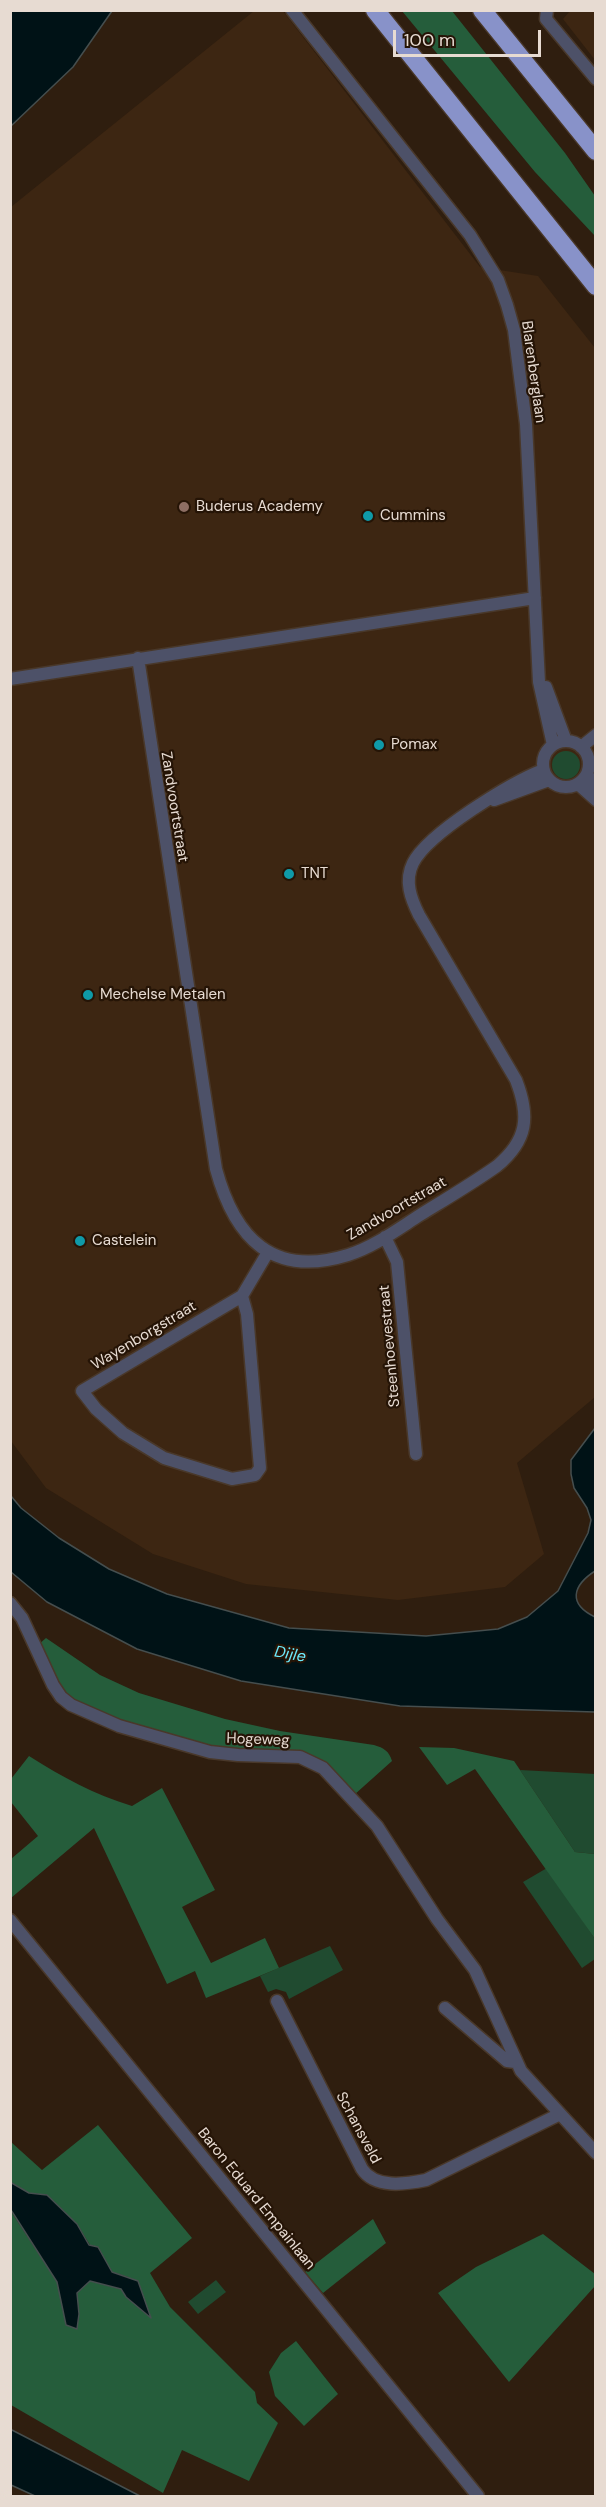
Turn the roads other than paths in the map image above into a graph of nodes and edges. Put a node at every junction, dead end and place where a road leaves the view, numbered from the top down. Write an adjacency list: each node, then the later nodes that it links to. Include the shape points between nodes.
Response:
1 (292, 10): 8 (street, Blarenberglaan, via 470,234 498,280 514,330 521,376)
2 (375, 10): 7 (highway)
3 (482, 10): 6 (highway)
4 (547, 10): 5 (street, via 546,20)
5 (596, 79)
6 (596, 152)
7 (596, 286)
8 (535, 598): 9 (street); 10 (street, Blarenberglaan)
9 (138, 658): 11 (street); 22 (street, Zandvoortstraat, via 216,1170 223,1196 237,1223)
10 (540, 665): 13 (street, Blarenberglaan); 14 (street, Blarenberglaan, via 539,682)
11 (10, 679)
12 (596, 735): 15 (street)
13 (567, 741): 14 (street); 15 (street)
14 (554, 745): 17 (street, via 544,756)
15 (581, 747): 16 (street)
16 (592, 755): 18 (street)
17 (546, 775): 18 (street, via 554,784 566,788); 21 (street, Zandvoortstraat, via 487,802 446,828 420,851 412,864 408,878 410,896 516,1080 523,1098 524,1129 515,1149 497,1166)
18 (582, 780): 19 (street); 20 (street)
19 (596, 785)
20 (596, 800)
21 (385, 1237): 22 (street, Zandvoortstraat, via 349,1254 314,1262); 24 (street, Steenhoevestraat, via 397,1262)
22 (268, 1252): 23 (street, Wayenborgstraat)
23 (242, 1296): 23 (street, Wayenborgstraat, via 247,1314 260,1468 255,1475 232,1479 164,1458 116,1427 82,1390)
24 (416, 1454)
25 (10, 1603): 29 (street, Hogeweg, via 22,1618 53,1685 71,1705 119,1726 210,1752 300,1756 323,1768 377,1826 475,1970)
26 (10, 1920): 32 (street, Baron Eduard Empainlaan)
27 (277, 2001): 30 (street, Schansveld, via 362,2169 377,2182 426,2180)
28 (445, 2008): 29 (street, Hogeweg, via 507,2061)
29 (515, 2062): 30 (street, Hogeweg)
30 (560, 2114): 31 (street, Hogeweg)
31 (596, 2153)
32 (478, 2496)

